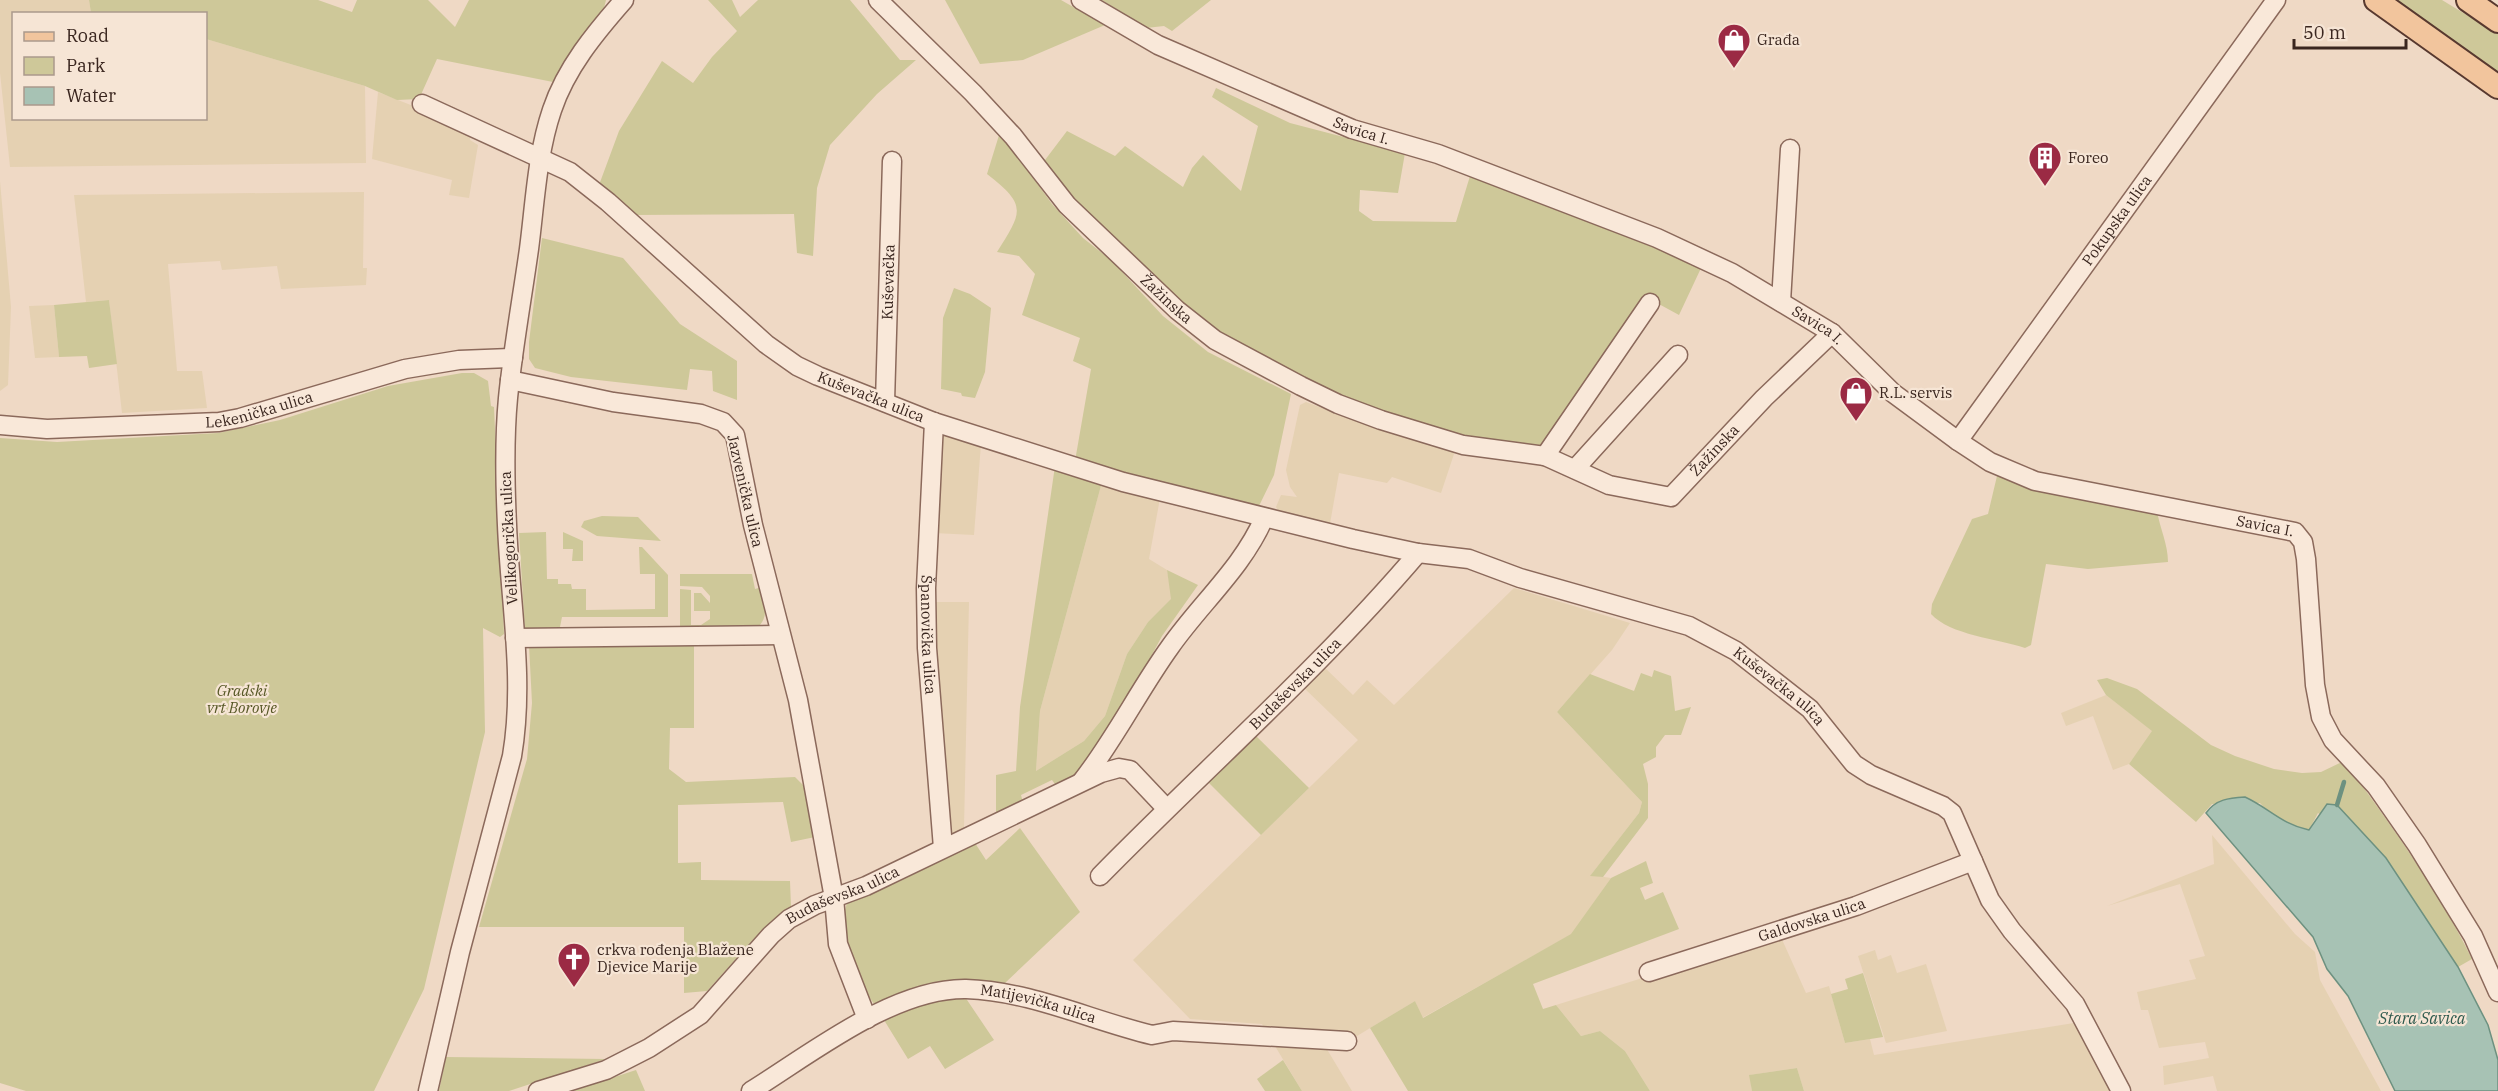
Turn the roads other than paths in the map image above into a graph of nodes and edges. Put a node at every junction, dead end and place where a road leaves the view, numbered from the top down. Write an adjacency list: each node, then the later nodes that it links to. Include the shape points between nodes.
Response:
1 (624, 0): 11 (street, Velikogorička ulica, via 578,58 565,82 553,108)
2 (878, 0): 23 (street, Žažinska, via 981,101 1067,205 1177,310 1215,340 1300,386 1381,420 1462,445)
3 (1081, 0): 13 (street, Savica I., via 1158,45 1352,129 1438,154 1657,238 1732,273)
4 (2276, 0): 22 (street, Pokupska ulica)
5 (2376, 0): 8 (main road)
6 (2468, 0): 7 (main road)
7 (2498, 21)
8 (2498, 87)
9 (422, 104): 11 (street, Kuševačka ulica)
10 (1791, 149): 13 (street, Savica I.)
11 (541, 158): 17 (street, Velikogorička ulica); 19 (street, Kuševačka ulica, via 586,184 782,356 819,376)
12 (892, 161): 19 (street, Kuševačka)
13 (1781, 302): 15 (street, Savica I.)
14 (1650, 303): 23 (street)
15 (1832, 333): 22 (street, Savica I., via 1893,393); 24 (street, Žažinska, via 1671,497 1609,485)
16 (1678, 355): 24 (street)
17 (513, 358): 18 (street, Velikogorička ulica); 21 (street, Lekenička ulica, via 459,360 405,369 219,422 47,429)
18 (510, 380): 27 (street, Jazvenička ulica, via 613,402 701,414 729,426 735,435); 28 (street, Velikogorička ulica, via 506,459)
19 (885, 402): 20 (street, Kuševačka ulica)
20 (934, 422): 25 (street, Kuševačka ulica, via 1123,482); 31 (street, Španovička ulica, via 927,648)
21 (0, 425)
22 (1958, 441): 36 (street, Savica I., via 1990,462 2035,481 2295,532 2303,542 2306,559 2321,717 2333,740 2376,786 2417,845 2472,936)
23 (1545, 456): 24 (street, Žažinska)
24 (1575, 469)
25 (1264, 518): 26 (street, Kuševačka ulica); 29 (street, via 1235,565 1166,651)
26 (1418, 553): 30 (street, Budaševska ulica, via 1295,686); 32 (street, Kuševačka ulica, via 1469,559 1520,578 1689,626 1711,637 1736,651 1810,709 1854,765 1952,813)
27 (780, 635): 28 (street); 34 (street, Jazvenička ulica, via 798,700)
28 (515, 638): 39 (street, Velikogorička ulica, via 518,708 512,756)
29 (1081, 782): 30 (street, Budaševska ulica, via 1124,768); 31 (street, Budaševska ulica)
30 (1166, 808): 33 (street, Budaševska ulica)
31 (943, 848): 34 (street, Budaševska ulica)
32 (1973, 861): 35 (street, Galdovska ulica, via 1856,906); 42 (street, Kuševačka ulica, via 2000,916 2079,1009)
33 (1100, 876)
34 (834, 898): 37 (street, Jazvenička ulica, via 834,923 842,961); 40 (street, Budaševska ulica, via 789,919 700,1015 675,1032 606,1070)
35 (1649, 972)
36 (2498, 992)
37 (867, 1019): 38 (street, Matijevička ulica, via 928,995 964,989 1030,999 1152,1035 1173,1030); 41 (street, Matijevička ulica)
38 (1347, 1041)
39 (428, 1091)
40 (538, 1091)
41 (751, 1091)
42 (2121, 1091)

